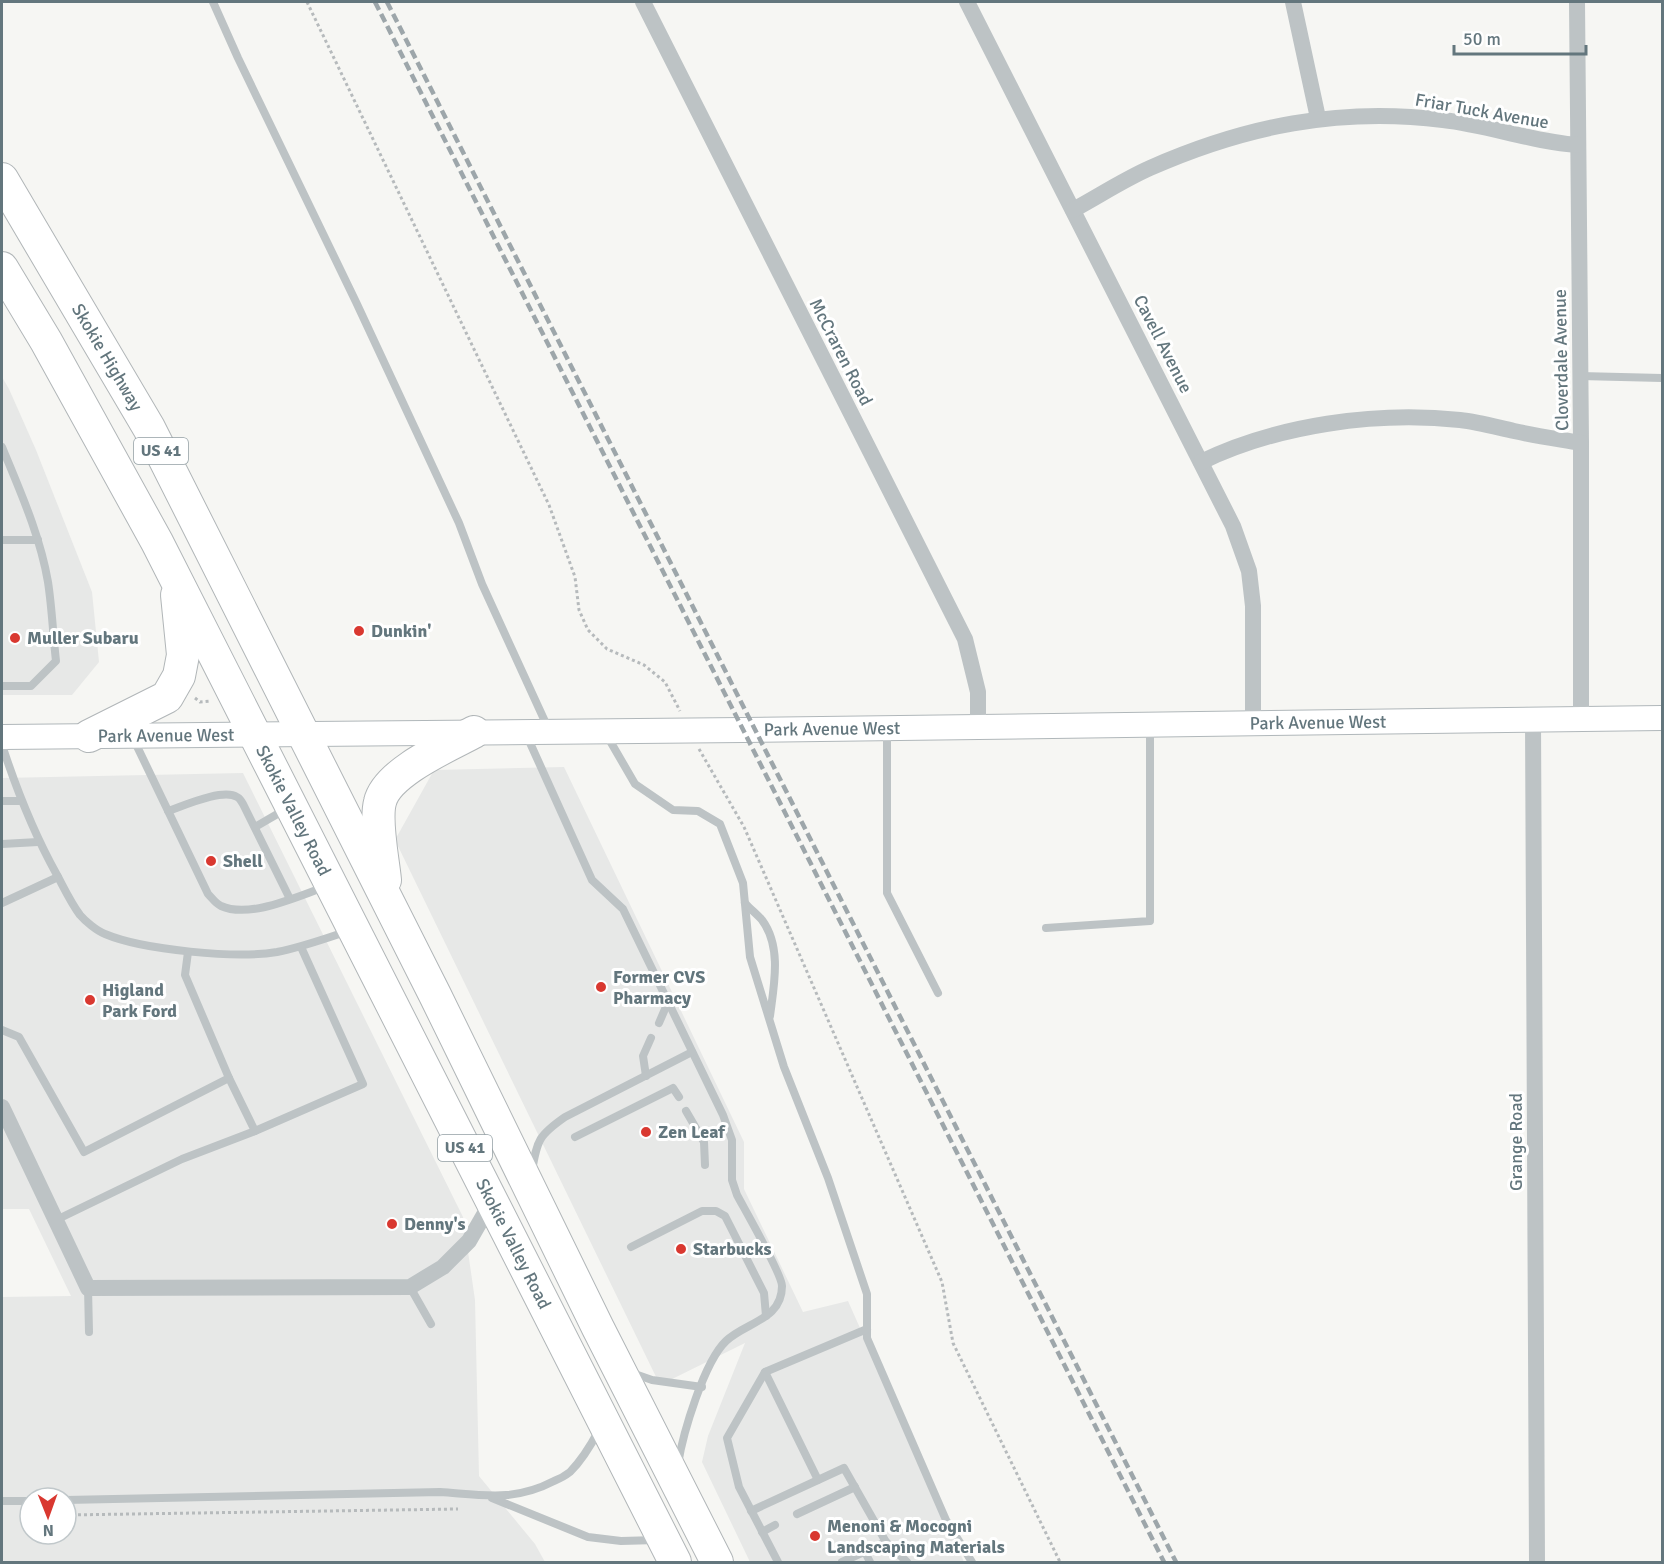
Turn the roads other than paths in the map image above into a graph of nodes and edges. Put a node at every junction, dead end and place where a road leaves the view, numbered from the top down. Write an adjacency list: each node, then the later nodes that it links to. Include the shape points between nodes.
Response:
1 (213, 2): 28 (lane, via 459,523 482,584)
2 (643, 2): 25 (street, McCraren Road, via 965,639 978,692)
3 (967, 2): 9 (street, Cavell Avenue)
4 (1293, 2): 6 (street)
5 (1577, 2): 7 (street, Cloverdale Avenue)
6 (1318, 118): 7 (street, Friar Tuck Avenue, via 1359,115 1445,120 1549,143); 9 (street, Friar Tuck Avenue, via 1208,144 1147,169)
7 (1578, 145): 11 (street, Cloverdale Avenue)
8 (2, 179): 31 (highway, Skokie Highway / US 41, via 149,428)
9 (1073, 210): 15 (street, Cavell Avenue)
10 (2, 268): 18 (highway, US 41)
11 (1580, 376): 12 (lane); 13 (street, Cloverdale Avenue)
12 (1662, 378)
13 (1581, 443): 15 (street, via 1463,420 1389,417 1284,432); 20 (street, Cloverdale Avenue)
14 (2, 447): 17 (lane)
15 (1201, 462): 23 (street, Cavell Avenue, via 1233,526 1249,571)
16 (2, 540): 17 (lane)
17 (38, 540): 19 (lane, via 48,581 56,661 31,686)
18 (176, 579): 32 (highway, US 41); 34 (highway, via 183,655 179,676 167,697)
19 (2, 686)
20 (1581, 718): 21 (street, Park Avenue West); 22 (street, Park Avenue West)
21 (1662, 718)
22 (1533, 721): 23 (street, Park Avenue West); 103 (street, Grange Road)
23 (1253, 722): 24 (street, Park Avenue West)
24 (1150, 724): 25 (street, Park Avenue West); 51 (lane, via 1150,921)
25 (978, 727): 26 (street, Park Avenue West)
26 (887, 728): 29 (street, Park Avenue West); 54 (lane, via 887,893)
27 (524, 731): 28 (street, Park Avenue West); 30 (street, Park Avenue West); 55 (lane, via 592,880 623,909)
28 (550, 731): 29 (street, Park Avenue West)
29 (604, 731): 49 (lane, via 635,784 673,810 698,811 720,824 743,883)
30 (474, 732): 31 (street, Park Avenue West); 47 (highway, via 399,774 387,787 380,802 380,831)
31 (303, 733): 32 (street, Park Avenue West); 47 (highway, Skokie Valley Road / US 41)
32 (255, 734): 33 (street, Park Avenue West); 39 (highway, Skokie Valley Road / US 41)
33 (131, 735): 34 (street, Park Avenue West); 40 (lane)
34 (89, 736): 35 (street, Park Avenue West)
35 (2, 737)
36 (2, 745): 38 (lane)
37 (2, 801): 38 (lane)
38 (20, 801): 42 (lane)
39 (291, 806): 41 (lane); 45 (highway, Skokie Valley Road / US 41)
40 (168, 811): 41 (lane, via 228,794 237,796); 46 (lane, via 207,894 220,906 251,909)
41 (255, 827): 46 (lane)
42 (38, 842): 43 (lane); 44 (lane)
43 (2, 844)
44 (58, 877): 48 (lane); 53 (lane, via 81,916 104,934)
45 (332, 885): 46 (lane); 50 (highway, Skokie Valley Road / US 41)
46 (290, 899)
47 (388, 902): 69 (highway, Skokie Valley Road / US 41)
48 (2, 903)
49 (745, 903): 56 (lane, via 750,957); 56 (lane, via 762,920 774,945)
50 (354, 928): 52 (lane); 70 (highway, Skokie Valley Road / US 41)
51 (1046, 928)
52 (301, 947): 53 (lane, via 275,952); 66 (lane, via 363,1084)
53 (188, 951): 62 (lane, via 185,975)
54 (938, 993)
55 (668, 1002): 57 (lane); 60 (lane)
56 (770, 1019): 77 (lane, via 867,1294)
57 (659, 1023)
58 (2, 1030): 62 (lane, via 19,1037 84,1152)
59 (651, 1038): 61 (lane, via 643,1056)
60 (692, 1052): 61 (lane); 75 (lane, via 732,1140 732,1180 737,1195 782,1282 781,1299)
61 (646, 1076): 69 (lane, via 548,1129 537,1144)
62 (229, 1078): 66 (lane)
63 (679, 1097): 67 (lane, via 673,1088)
64 (2, 1107): 71 (street)
65 (686, 1111): 68 (lane, via 704,1142)
66 (255, 1131): 71 (lane, via 182,1159)
67 (575, 1137)
68 (705, 1165)
69 (529, 1186): 79 (highway, Skokie Valley Road / US 41)
70 (492, 1201): 73 (street, via 469,1240 443,1267); 82 (highway, Skokie Valley Road / US 41)
71 (56, 1220): 74 (street)
72 (631, 1247): 75 (lane, via 702,1211 716,1211 725,1216 764,1293)
73 (410, 1287): 74 (street); 76 (lane)
74 (88, 1288): 78 (lane)
75 (766, 1316): 81 (lane, via 727,1340 713,1358)
76 (430, 1324)
77 (867, 1329): 80 (lane); 102 (lane, via 867,1338 946,1520)
78 (89, 1332)
79 (619, 1368): 81 (lane, via 652,1380); 83 (highway, Skokie Valley Road / US 41)
80 (765, 1372): 84 (lane); 90 (lane, via 727,1438 739,1487)
81 (702, 1387): 83 (lane, via 682,1438)
82 (604, 1421): 86 (lane, via 569,1473 518,1496); 95 (highway, Skokie Valley Road / US 41)
83 (675, 1479): 97 (highway, Skokie Valley Road / US 41)
84 (818, 1480): 85 (lane, via 844,1468); 90 (lane)
85 (855, 1487): 91 (lane); 94 (lane)
86 (486, 1496): 87 (lane, via 440,1492); 95 (lane, via 588,1537)
87 (78, 1500)
88 (2, 1501): 89 (lane)
89 (18, 1501)
90 (751, 1511): 93 (lane)
91 (797, 1514)
92 (775, 1525): 93 (lane)
93 (762, 1532): 98 (lane)
94 (886, 1542): 96 (lane); 101 (lane)
95 (669, 1551)
96 (865, 1552): 99 (lane); 100 (lane)
97 (717, 1563)
98 (778, 1563)
99 (842, 1563)
100 (870, 1563)
101 (907, 1563)
102 (972, 1563)
103 (1537, 1563)

